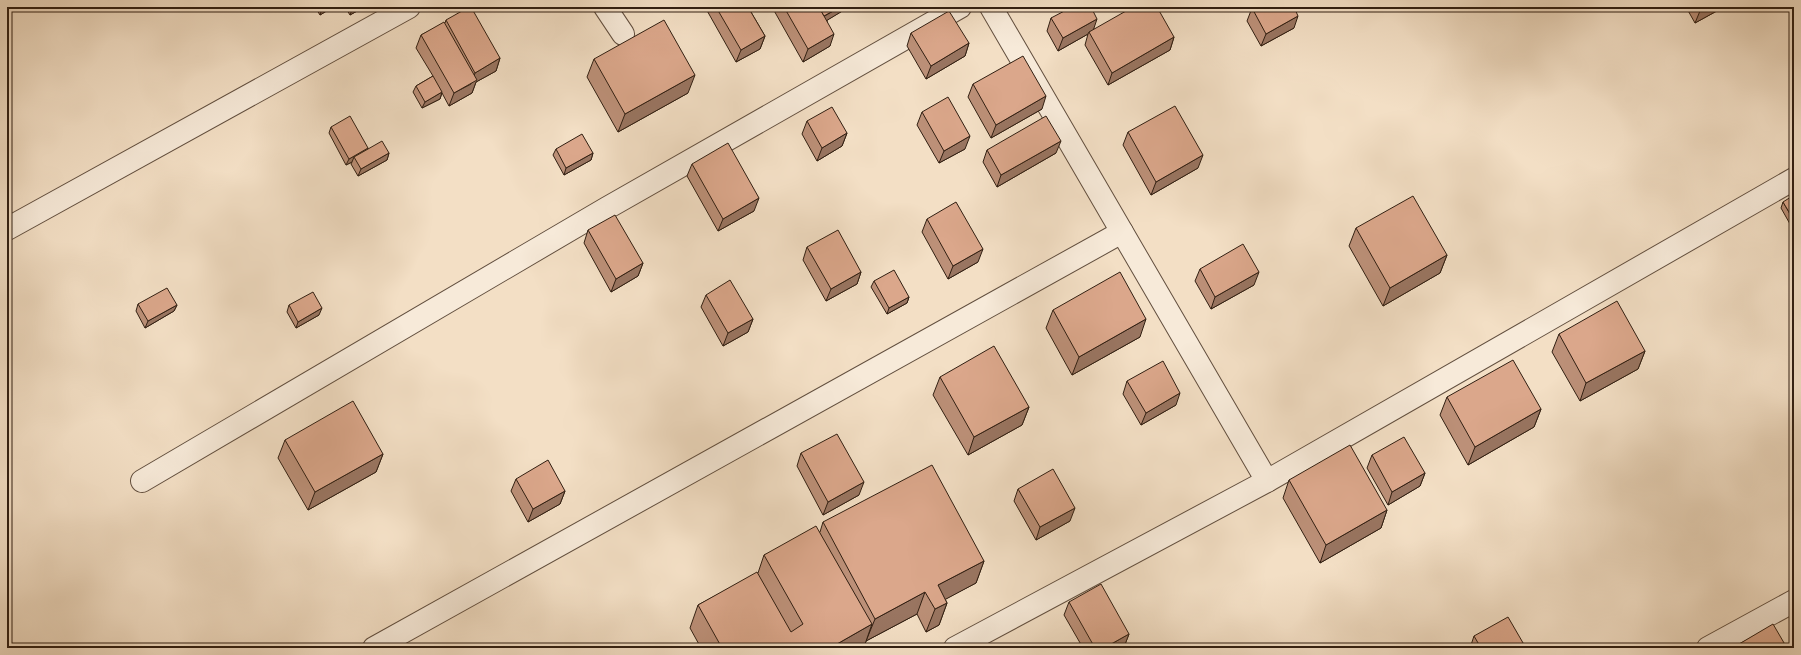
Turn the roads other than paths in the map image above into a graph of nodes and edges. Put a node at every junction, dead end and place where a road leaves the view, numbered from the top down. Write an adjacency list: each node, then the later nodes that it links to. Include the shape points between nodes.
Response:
1 (409, 7): 7 (street)
2 (605, 7): 5 (street)
3 (960, 7): 9 (street, via 606,208)
4 (991, 7): 8 (street)
5 (623, 34)
6 (1794, 179): 10 (street)
7 (7, 229)
8 (1122, 232): 10 (street); 13 (street)
9 (142, 481)
10 (1267, 481): 12 (street)
11 (1794, 601): 14 (street)
12 (968, 645)
13 (374, 648)
14 (1708, 648)

